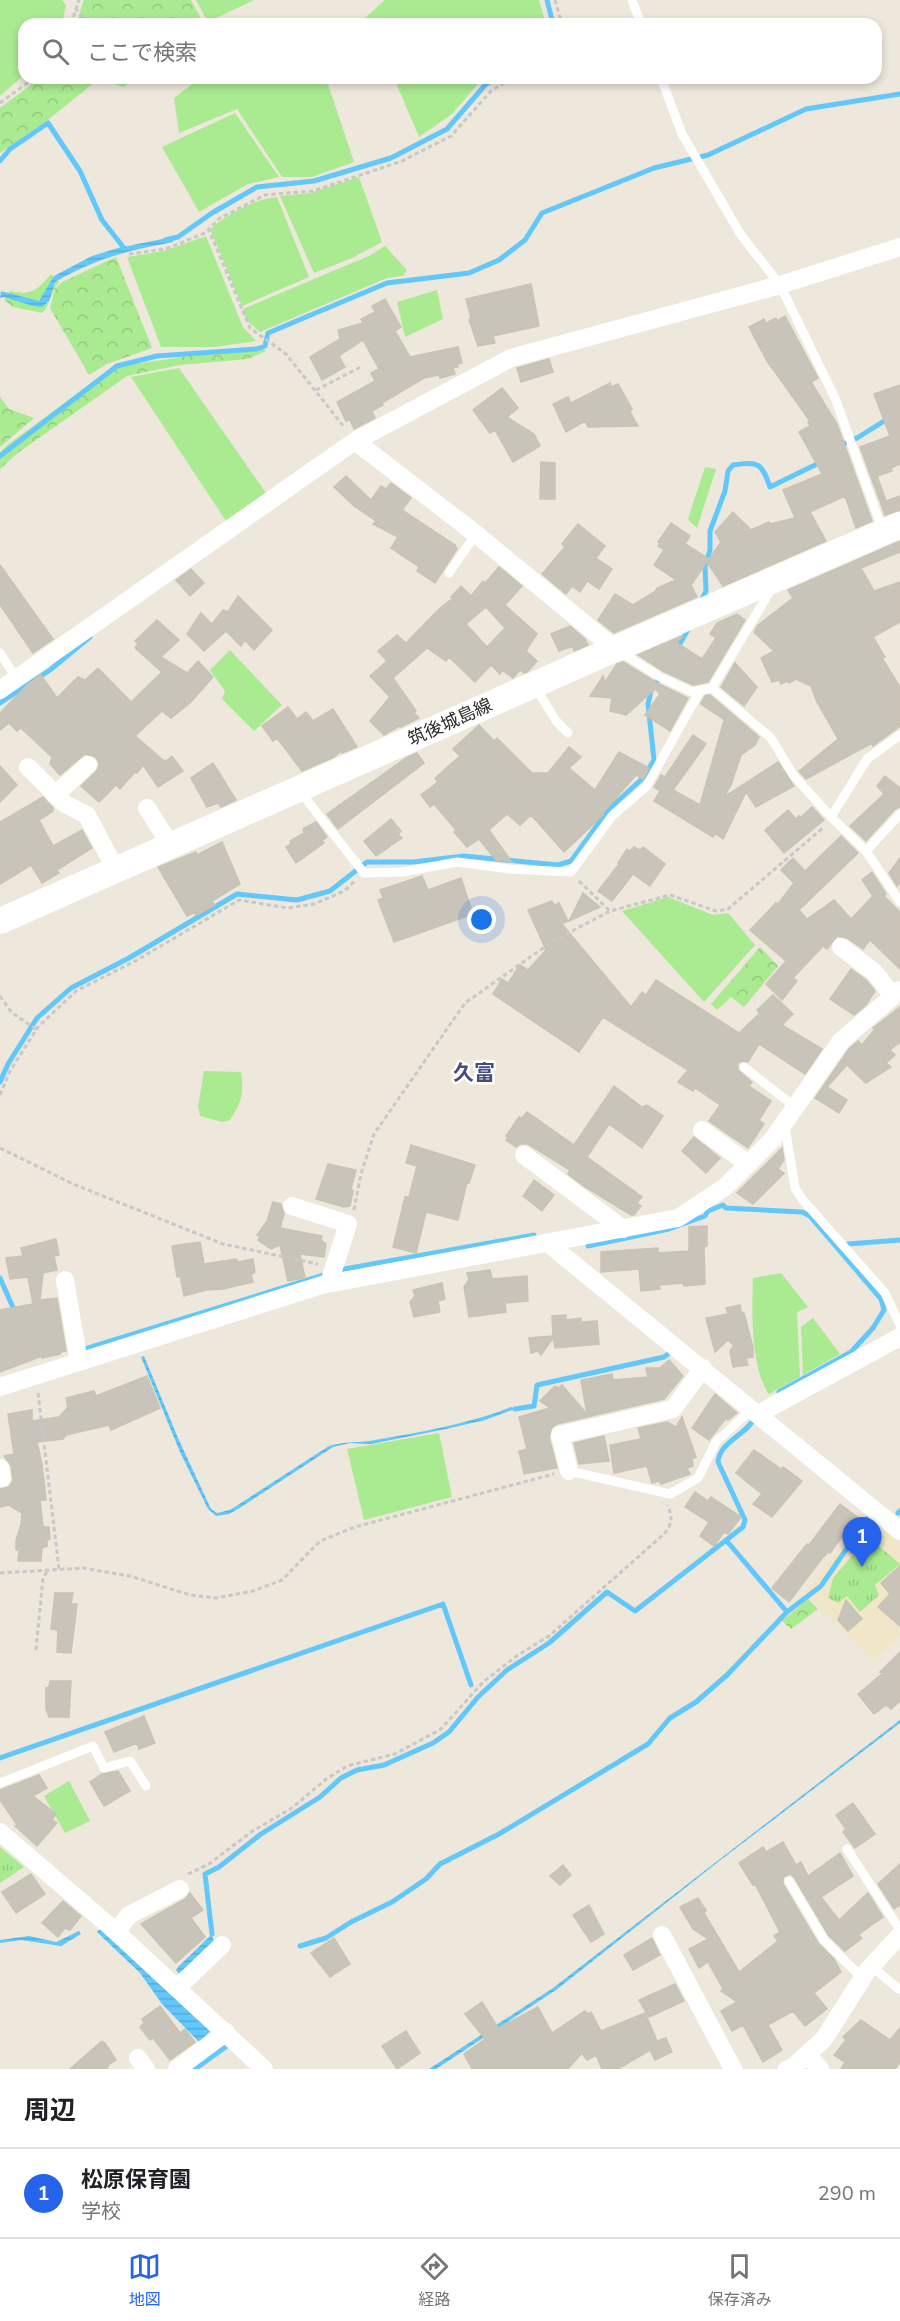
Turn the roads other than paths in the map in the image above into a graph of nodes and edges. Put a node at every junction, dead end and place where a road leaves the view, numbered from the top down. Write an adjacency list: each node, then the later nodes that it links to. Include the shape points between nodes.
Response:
1 (632, 0): 2 (lane)
2 (639, 18)
3 (663, 84): 5 (lane, via 682,134 741,235)
4 (900, 247): 5 (street)
5 (780, 285): 6 (street, via 512,358); 7 (lane, via 835,398)
6 (355, 441): 8 (street); 13 (street)
7 (891, 528): 10 (street, 筑後城島線)
8 (476, 534): 9 (lane); 11 (street)
9 (449, 573)
10 (778, 578): 11 (street, 筑後城島線); 15 (lane)
11 (615, 649): 14 (street, 筑後城島線); 17 (lane, via 660,677 692,692)
12 (0, 653): 13 (lane)
13 (17, 679): 16 (street)
14 (534, 685): 18 (lane); 22 (street, 筑後城島線)
15 (712, 688): 17 (lane); 26 (lane, via 771,738 794,776)
16 (0, 690)
17 (700, 691): 22 (lane, via 646,787 612,816 570,872 457,862 403,872 364,873)
18 (568, 733)
19 (900, 735): 26 (lane, via 867,759)
20 (88, 765): 23 (street)
21 (28, 766): 23 (street)
22 (298, 790): 27 (street, 筑後城島線)
23 (55, 795): 29 (street, via 87,815)
24 (147, 808): 27 (street)
25 (900, 814): 28 (lane)
26 (832, 818): 28 (lane)
27 (171, 846): 29 (street, 筑後城島線)
28 (866, 850): 30 (lane)
29 (116, 870): 31 (street, 筑後城島線)
30 (900, 902)
31 (0, 921)
32 (841, 947): 33 (street)
33 (896, 993): 35 (street, via 841,1041)
34 (744, 1067): 35 (lane)
35 (795, 1107): 36 (street)
36 (784, 1123): 39 (street); 45 (lane, via 795,1188 885,1293)
37 (702, 1130): 39 (street)
38 (524, 1155): 41 (street)
39 (748, 1164): 41 (street, via 725,1187 678,1218)
40 (292, 1206): 43 (street, via 348,1224)
41 (623, 1229): 42 (street)
42 (549, 1244): 43 (street); 47 (street)
43 (332, 1276): 46 (street)
44 (65, 1280): 46 (street)
45 (900, 1334): 49 (street)
46 (79, 1362): 48 (street)
47 (703, 1368): 49 (street); 50 (street, via 673,1409 560,1435)
48 (0, 1387)
49 (755, 1411): 50 (lane, via 716,1442 698,1478 670,1494); 51 (street)
50 (569, 1471)
51 (900, 1531)
52 (0, 1783): 53 (lane, via 93,1746 105,1768 130,1761)
53 (146, 1786)
54 (0, 1832): 59 (street)
55 (847, 1849): 58 (lane)
56 (789, 1881): 63 (lane, via 824,1940)
57 (180, 1883): 59 (street, via 129,1915)
58 (900, 1930)
59 (117, 1932): 64 (street)
60 (662, 1935): 70 (street)
61 (900, 1935): 63 (street)
62 (222, 1945): 64 (street)
63 (867, 1972): 65 (lane); 67 (street, via 824,2039)
64 (177, 1988): 66 (street)
65 (900, 1990)
66 (226, 2032): 68 (street); 69 (street)
67 (807, 2054): 72 (street); 73 (street)
68 (177, 2069)
69 (264, 2069)
70 (733, 2069)
71 (787, 2069): 72 (street)
72 (792, 2069)
73 (820, 2069)

